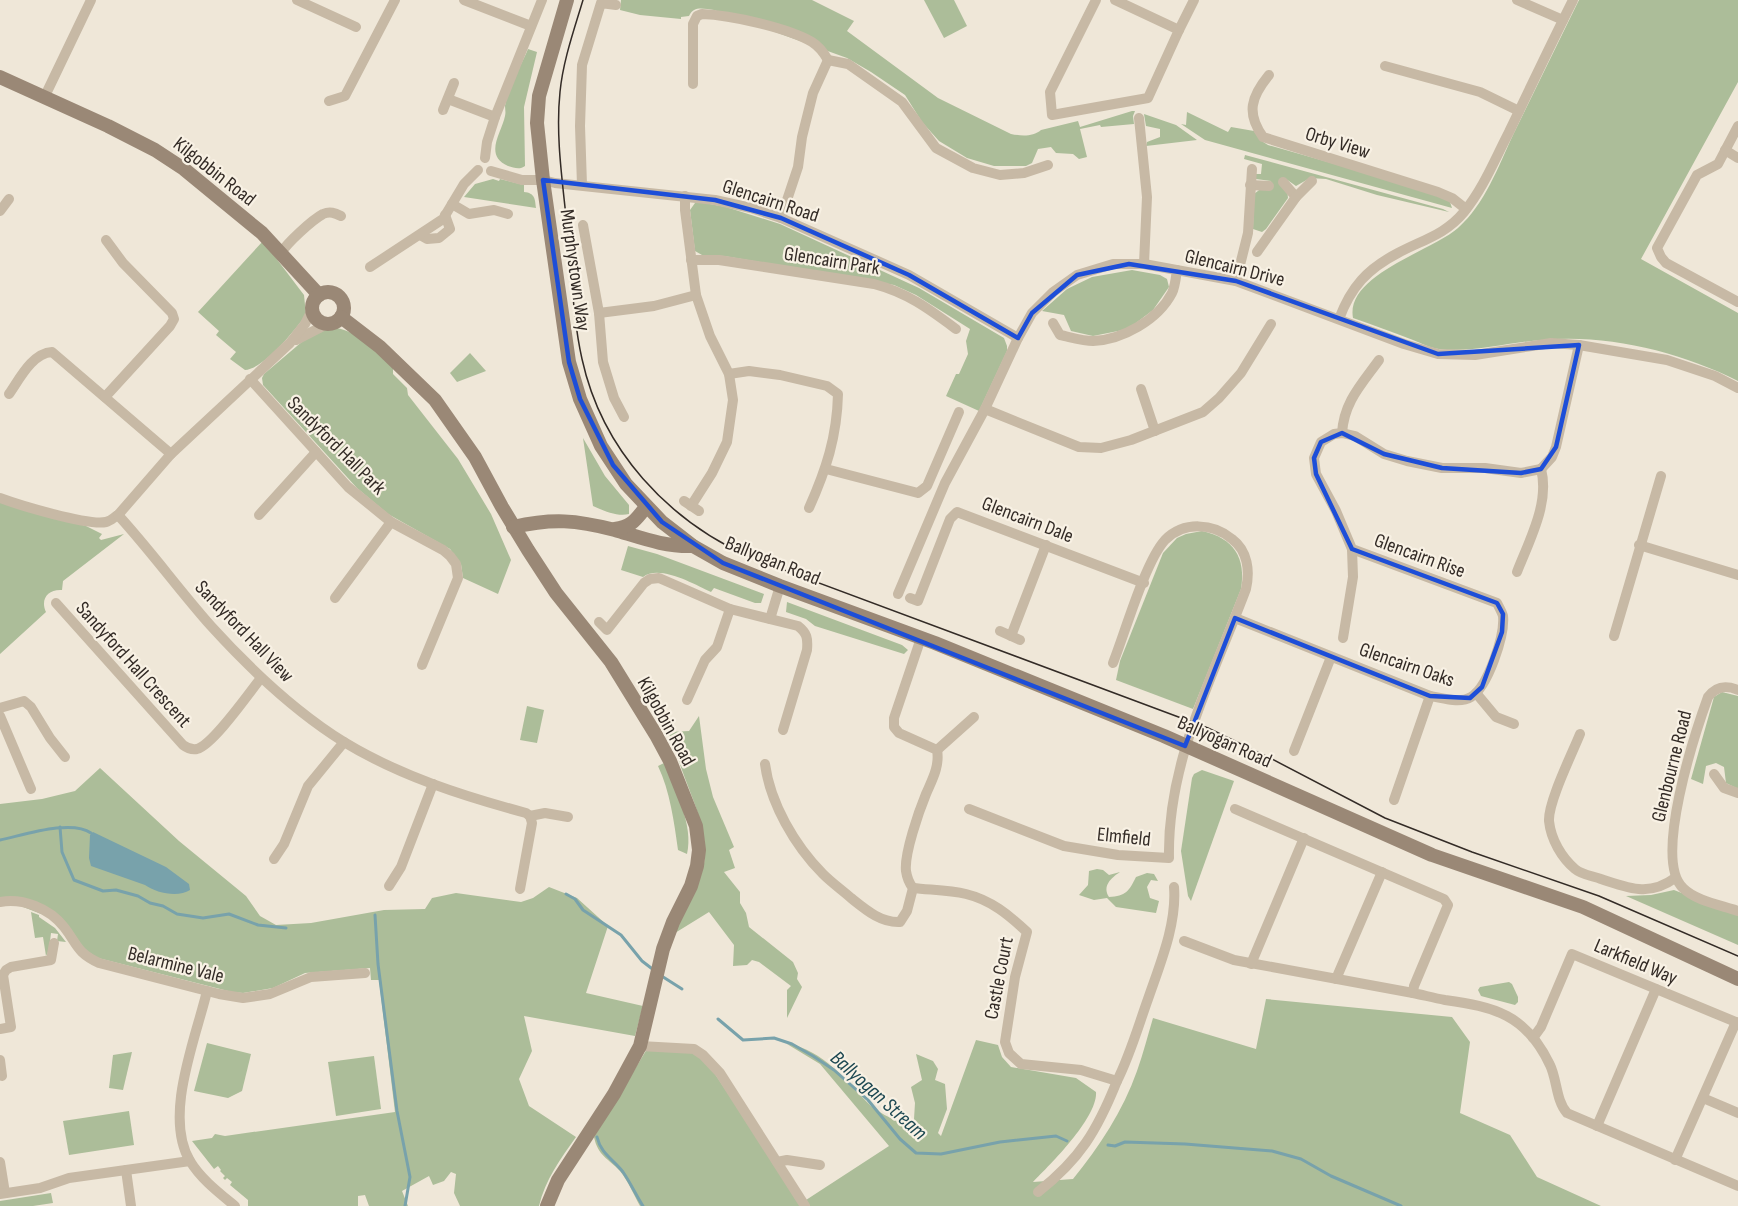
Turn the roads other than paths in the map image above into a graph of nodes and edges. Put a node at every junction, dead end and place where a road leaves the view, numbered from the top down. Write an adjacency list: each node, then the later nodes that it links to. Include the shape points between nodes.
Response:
1 (92, 0): 23 (street)
2 (297, 0): 15 (street)
3 (395, 0): 25 (street, via 345,96)
4 (464, 0): 14 (street)
5 (543, 0): 14 (street)
6 (567, 0): 38 (street, Murphystown Way, via 539,96 537,131)
7 (1096, 0): 16 (street, via 1050,92 1053,116 1148,98)
8 (1115, 0): 16 (street)
9 (1194, 0): 16 (street)
10 (1517, 0): 13 (street)
11 (1572, 0): 13 (street)
12 (616, 5): 41 (street, via 601,3 582,65)
13 (1563, 20): 27 (street)
14 (531, 26): 28 (street)
15 (356, 27)
16 (1179, 30)
17 (828, 60): 22 (street, via 818,46 806,39 755,23 711,14 697,16); 34 (street, via 849,64 902,102 936,148 974,168 1000,175); 52 (street, via 813,93 798,167)
18 (1385, 66): 27 (street, via 1480,92)
19 (1269, 75): 48 (street, Orby View, via 1253,103 1253,123 1263,137 1438,192)
20 (0, 77): 23 (street, Kilgobbin Road)
21 (454, 83): 24 (street)
22 (693, 84)
23 (44, 98): 58 (street, Kilgobbin Road, via 155,150 184,169)
24 (448, 99): 26 (street); 28 (street)
25 (329, 101)
26 (443, 110)
27 (1519, 111): 48 (street, via 1489,174)
28 (495, 117): 33 (street)
29 (1139, 118): 60 (street, via 1147,197)
30 (1738, 126): 31 (street)
31 (1725, 150): 32 (street); 66 (street, via 1718,164 1697,175 1657,248 1666,263)
32 (1738, 158)
33 (485, 159): 36 (street, via 478,162); 37 (street, via 491,162)
34 (1048, 165)
35 (1252, 169): 42 (street)
36 (478, 170): 37 (street, via 485,174); 47 (street)
37 (491, 171): 38 (street, Glencairn Road, via 522,180)
38 (543, 180): 41 (street, Glencairn Road); 96 (street, Murphystown Way, via 574,380 601,446)
39 (1312, 181): 45 (street)
40 (1283, 182): 45 (street)
41 (582, 185): 44 (street, Glencairn Road)
42 (1250, 185): 43 (street); 54 (street)
43 (1269, 186)
44 (685, 196): 52 (street, Glencairn Road, via 751,208); 59 (street)
45 (1296, 196): 56 (street)
46 (9, 199): 49 (street)
47 (452, 204): 50 (street, via 468,214 494,210); 61 (street, via 445,215 420,235)
48 (1466, 209): 69 (street, via 1443,231 1399,252 1363,278 1347,298)
49 (0, 211)
50 (508, 214)
51 (341, 216): 58 (street, via 324,213)
52 (781, 218): 74 (street, Glencairn Road, via 909,275)
53 (583, 225): 68 (street)
54 (1248, 233): 56 (street); 63 (street)
55 (106, 240): 83 (street, via 174,319)
56 (1263, 241): 57 (street)
57 (1257, 252)
58 (281, 253): 64 (street, Kilgobbin Road)
59 (691, 260): 65 (street); 73 (street, Glencairn Park, via 720,260 874,284 911,297)
60 (1144, 264): 62 (street, Glencairn Drive); 74 (street, Glencairn Drive, via 1113,264 1077,275 1032,313)
61 (370, 267)
62 (1177, 270): 63 (street, Glencairn Drive); 71 (street, via 1172,293 1157,312 1121,335 1092,341 1060,335)
63 (1236, 281): 69 (street, Glencairn Drive)
64 (319, 295): 67 (street); 70 (street, via 330,292 339,296 344,306)
65 (696, 295): 68 (street, via 654,306); 78 (street)
66 (1738, 302)
67 (312, 310): 70 (street, via 317,319); 75 (street)
68 (599, 313): 86 (street, via 603,362)
69 (1339, 319): 76 (street, Glencairn Drive, via 1438,354 1475,355 1551,344)
70 (335, 320): 75 (street); 102 (street, Kilgobbin Road, via 380,347 435,400 476,457)
71 (1053, 323)
72 (1271, 324): 87 (street, via 1219,398 1203,412)
73 (956, 329)
74 (1018, 338): 84 (street, Glencairn Drive)
75 (291, 343): 79 (street)
76 (1579, 345): 80 (street, Glencairn Drive, via 1667,360); 92 (street, via 1556,447)
77 (1379, 360): 88 (street, via 1347,406)
78 (729, 374): 91 (street, via 749,371 780,375 827,386 838,394 838,414); 95 (street, via 733,410 727,442)
79 (250, 379): 89 (street, Sandyford Hall Park); 90 (street)
80 (1738, 388)
81 (1141, 389): 87 (street)
82 (9, 394): 83 (street, via 40,355 52,352)
83 (105, 397): 90 (street)
84 (986, 410): 87 (street, via 1079,447 1101,448); 113 (street, Glencairn Drive, via 945,483)
85 (959, 412): 91 (street, via 927,486 918,493)
86 (624, 417)
87 (1155, 431)
88 (1342, 433): 92 (street, via 1384,454 1442,468 1521,473); 108 (street, Glencairn Rise, via 1321,442 1314,458 1316,474)
89 (316, 452): 99 (street); 100 (street, Sandyford Hall Park, via 348,487)
90 (171, 454): 98 (street)
91 (826, 469): 97 (street)
92 (1541, 469): 109 (street, via 1543,496)
93 (1661, 476): 106 (street)
94 (0, 498): 98 (street, via 70,518 105,522)
95 (691, 506)
96 (646, 507): 101 (street, Murphystown Way); 103 (street, via 632,524)
97 (809, 508)
98 (118, 515): 129 (street, Sandyford Hall View, via 189,602)
99 (259, 515)
100 (391, 522): 114 (street); 128 (street, Sandyford Hall Park, via 443,550 456,564 458,578)
101 (662, 522): 104 (street); 107 (street, Ballyogan Road)
102 (513, 527): 103 (street, Ballyogan Road, via 556,520); 178 (street, Kilgobbin Road, via 556,593 632,694 670,761 692,816 699,850 697,866 662,956)
103 (613, 530): 104 (street, Ballyogan Road)
104 (635, 536): 107 (street, Ballyogan Road, via 673,546)
105 (1046, 545): 111 (street, Glencairn Dale); 115 (street, Glencairn Dale, via 961,512 954,513); 122 (street, via 1015,638)
106 (1639, 545): 110 (street); 123 (street)
107 (693, 546): 112 (street, Ballyogan Road)
108 (1352, 549): 117 (street, Glencairn Rise); 125 (street, via 1353,577)
109 (1517, 572)
110 (1738, 575)
111 (1144, 583): 119 (street, Elmfield, via 1161,546 1176,532 1196,526 1221,532 1235,541 1247,563 1246,589); 127 (street, Elmfield)
112 (780, 586): 120 (street); 124 (street, Ballyogan Road)
113 (898, 594)
114 (335, 598)
115 (914, 599)
116 (56, 603): 129 (street, Sandyford Hall Crescent, via 189,749 197,749 211,740)
117 (1497, 603): 131 (street, Glencairn Oaks, via 1503,614 1502,632 1482,687)
118 (730, 609): 120 (street); 121 (street, via 659,578 650,579); 133 (street, via 717,647 705,660)
119 (1235, 618): 126 (street, Glencairn Oaks); 141 (street, Elmfield)
120 (770, 619): 138 (street, via 798,626 806,632 808,640)
121 (603, 626)
122 (1000, 631)
123 (1614, 636)
124 (921, 638): 141 (street, Ballyogan Road); 142 (street, via 894,727)
125 (1343, 638)
126 (1331, 657): 132 (street, Glencairn Oaks); 143 (street)
127 (1113, 663)
128 (422, 665)
129 (261, 678): 140 (street, Sandyford Hall View)
130 (1738, 690): 158 (street, Glenbourne Road, via 1716,689 1705,706 1674,822 1671,849)
131 (1476, 693): 132 (street, Glencairn Oaks, via 1457,700); 137 (street, via 1496,717)
132 (1430, 696): 150 (street)
133 (687, 700)
134 (0, 708): 144 (street, via 24,701)
135 (0, 716): 148 (street)
136 (974, 717): 142 (street)
137 (1514, 724)
138 (783, 730)
139 (1580, 734): 158 (street, via 1549,820 1563,857 1578,872 1635,890 1662,888)
140 (344, 742): 147 (street, Sandyford Hall View); 156 (street, via 308,786)
141 (1185, 746): 151 (street, Elmfield, via 1170,811 1170,863 1064,846); 170 (street, Ballyogan Road, via 1432,855 1608,918)
142 (937, 750): 161 (street, via 939,759 907,857 906,871)
143 (1294, 752)
144 (65, 757)
145 (765, 764): 161 (street, via 766,777 788,827 823,874 848,895 888,922 900,922)
146 (1714, 774): 149 (street, via 1724,788)
147 (433, 784): 153 (street, Sandyford Hall View); 159 (street, via 401,867)
148 (31, 789)
149 (1738, 793)
150 (1394, 800)
151 (969, 809)
152 (1235, 809): 155 (street)
153 (530, 816): 154 (street, Sandyford Hall View, via 545,813); 162 (street)
154 (568, 817)
155 (1304, 838): 157 (street); 167 (street)
156 (274, 859)
157 (1382, 872): 169 (street); 173 (street, via 1448,903)
158 (1676, 878): 164 (street, via 1683,889 1699,898)
159 (389, 886)
160 (1174, 887): 181 (street, via 1162,957)
161 (913, 888): 181 (street, Castle Court, via 965,894 985,901 1008,914 1027,932 1005,1042 1015,1059 1021,1064 1081,1070)
162 (520, 889)
163 (0, 902): 172 (street, Belarmine Vale, via 25,902 46,911 61,924 82,954 99,963)
164 (1738, 911)
165 (1184, 941): 167 (street)
166 (54, 943): 174 (street, via 51,960 6,970)
167 (1251, 964): 169 (street)
168 (364, 973): 172 (street, Belarmine Vale, via 311,977 252,997)
169 (1336, 979): 173 (street)
170 (1738, 979)
171 (1656, 989): 175 (street, Larkfield Way); 177 (street, Larkfield Way, via 1572,954); 184 (street)
172 (207, 991): 186 (street, via 180,1100 182,1140)
173 (1413, 993): 177 (street, via 1492,1008 1506,1014)
174 (3, 996): 176 (street, via 11,1027)
175 (1737, 1022): 182 (street)
176 (0, 1029)
177 (1533, 1038): 184 (street, via 1552,1068 1565,1110)
178 (640, 1046): 188 (street, via 694,1049 703,1055 720,1073); 196 (street, Kilgobbin Road, via 558,1180)
179 (0, 1060): 180 (street)
180 (2, 1076)
181 (1117, 1081): 192 (street, via 1101,1120 1079,1154)
182 (1702, 1098): 183 (street); 185 (street)
183 (1738, 1113)
184 (1597, 1126): 185 (street)
185 (1676, 1160): 191 (street)
186 (190, 1161): 190 (street); 195 (street, via 207,1183)
187 (0, 1162): 193 (street)
188 (777, 1162): 189 (street); 197 (street)
189 (820, 1164)
190 (126, 1170): 193 (street); 194 (street)
191 (1738, 1186)
192 (1038, 1192)
193 (2, 1194)
194 (131, 1206)
195 (235, 1206)
196 (547, 1206)
197 (805, 1206)

